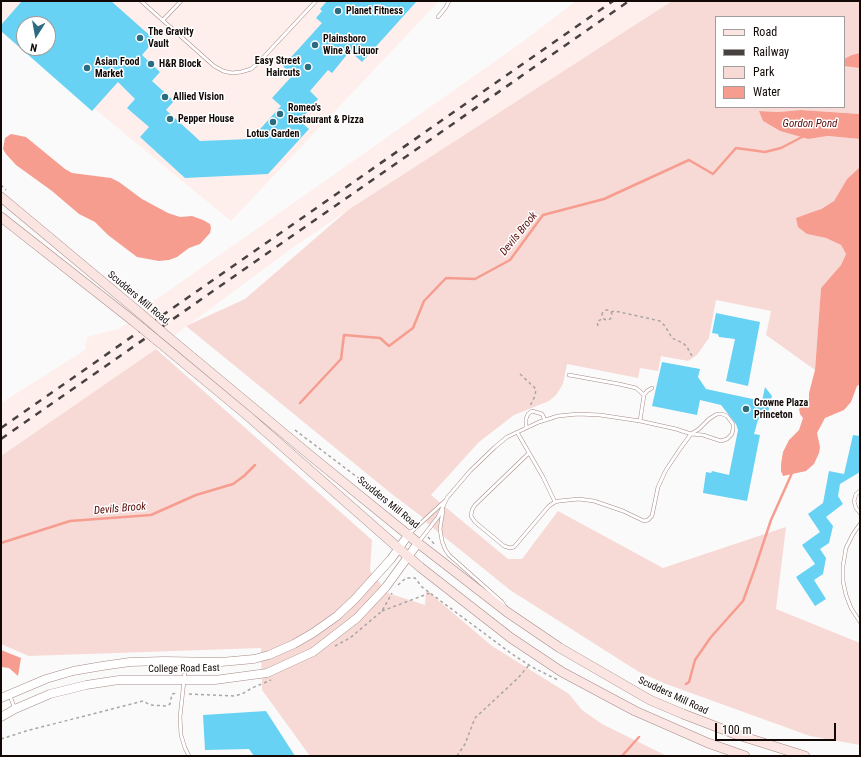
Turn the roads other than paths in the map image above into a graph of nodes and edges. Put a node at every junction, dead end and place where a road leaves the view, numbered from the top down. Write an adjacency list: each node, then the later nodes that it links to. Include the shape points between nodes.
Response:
1 (141, 1): 6 (lane)
2 (181, 1): 6 (lane)
3 (316, 1): 6 (lane, via 259,62 251,69 241,72 223,71 214,66)
4 (449, 1): 5 (lane)
5 (438, 17)
6 (163, 20)
7 (1, 197): 23 (main road, Scudders Mill Road, bridge, via 311,456)
8 (1, 217): 25 (main road, Scudders Mill Road, bridge, via 248,416)
9 (569, 375): 11 (lane, via 636,388)
10 (652, 388): 11 (lane)
11 (644, 395): 13 (lane)
12 (545, 420): 13 (lane, via 578,414); 14 (lane); 14 (lane, via 542,414 532,411 526,419)
13 (640, 421): 16 (lane)
14 (526, 428): 15 (lane)
15 (517, 432): 17 (lane); 19 (lane, via 495,447)
16 (691, 434): 16 (lane, via 721,441 732,434 733,424 727,416 717,414); 20 (lane, via 666,470 658,488 652,516 648,520 644,521 594,501 578,499)
17 (529, 453): 20 (lane); 20 (lane, via 475,506 471,516 504,546 510,548 514,547)
18 (860, 491): 21 (lane, via 854,501)
19 (447, 498): 23 (lane); 24 (lane, via 438,517); 27 (lane, via 440,529 445,549 502,602)
20 (555, 502)
21 (860, 513)
22 (860, 524): 28 (lane, via 846,548 843,581 851,608)
23 (409, 534): 24 (main road, Scudders Mill Road); 25 (street, College Road East)
24 (418, 543): 26 (street, College Road East); 27 (main road, Scudders Mill Road)
25 (398, 549): 26 (main road, Scudders Mill Road); 29 (street, College Road East, via 337,616 294,644 254,659)
26 (408, 558): 30 (street, College Road East, via 386,587 357,618 313,652 267,673 215,680); 36 (main road, Scudders Mill Road, via 511,638 562,672 635,712)
27 (507, 612): 37 (main road, Scudders Mill Road, via 560,648 650,700 738,735)
28 (860, 622)
29 (186, 662): 30 (lane); 31 (street, College Road East, via 130,662 73,671)
30 (185, 679): 33 (street, College Road East, via 119,680 86,685 50,694); 35 (lane, via 180,717 181,735)
31 (9, 694): 32 (street, College Road East); 33 (lane)
32 (1, 698)
33 (15, 709): 34 (street, College Road East)
34 (1, 717)
35 (189, 756)
36 (744, 756)
37 (804, 756)

